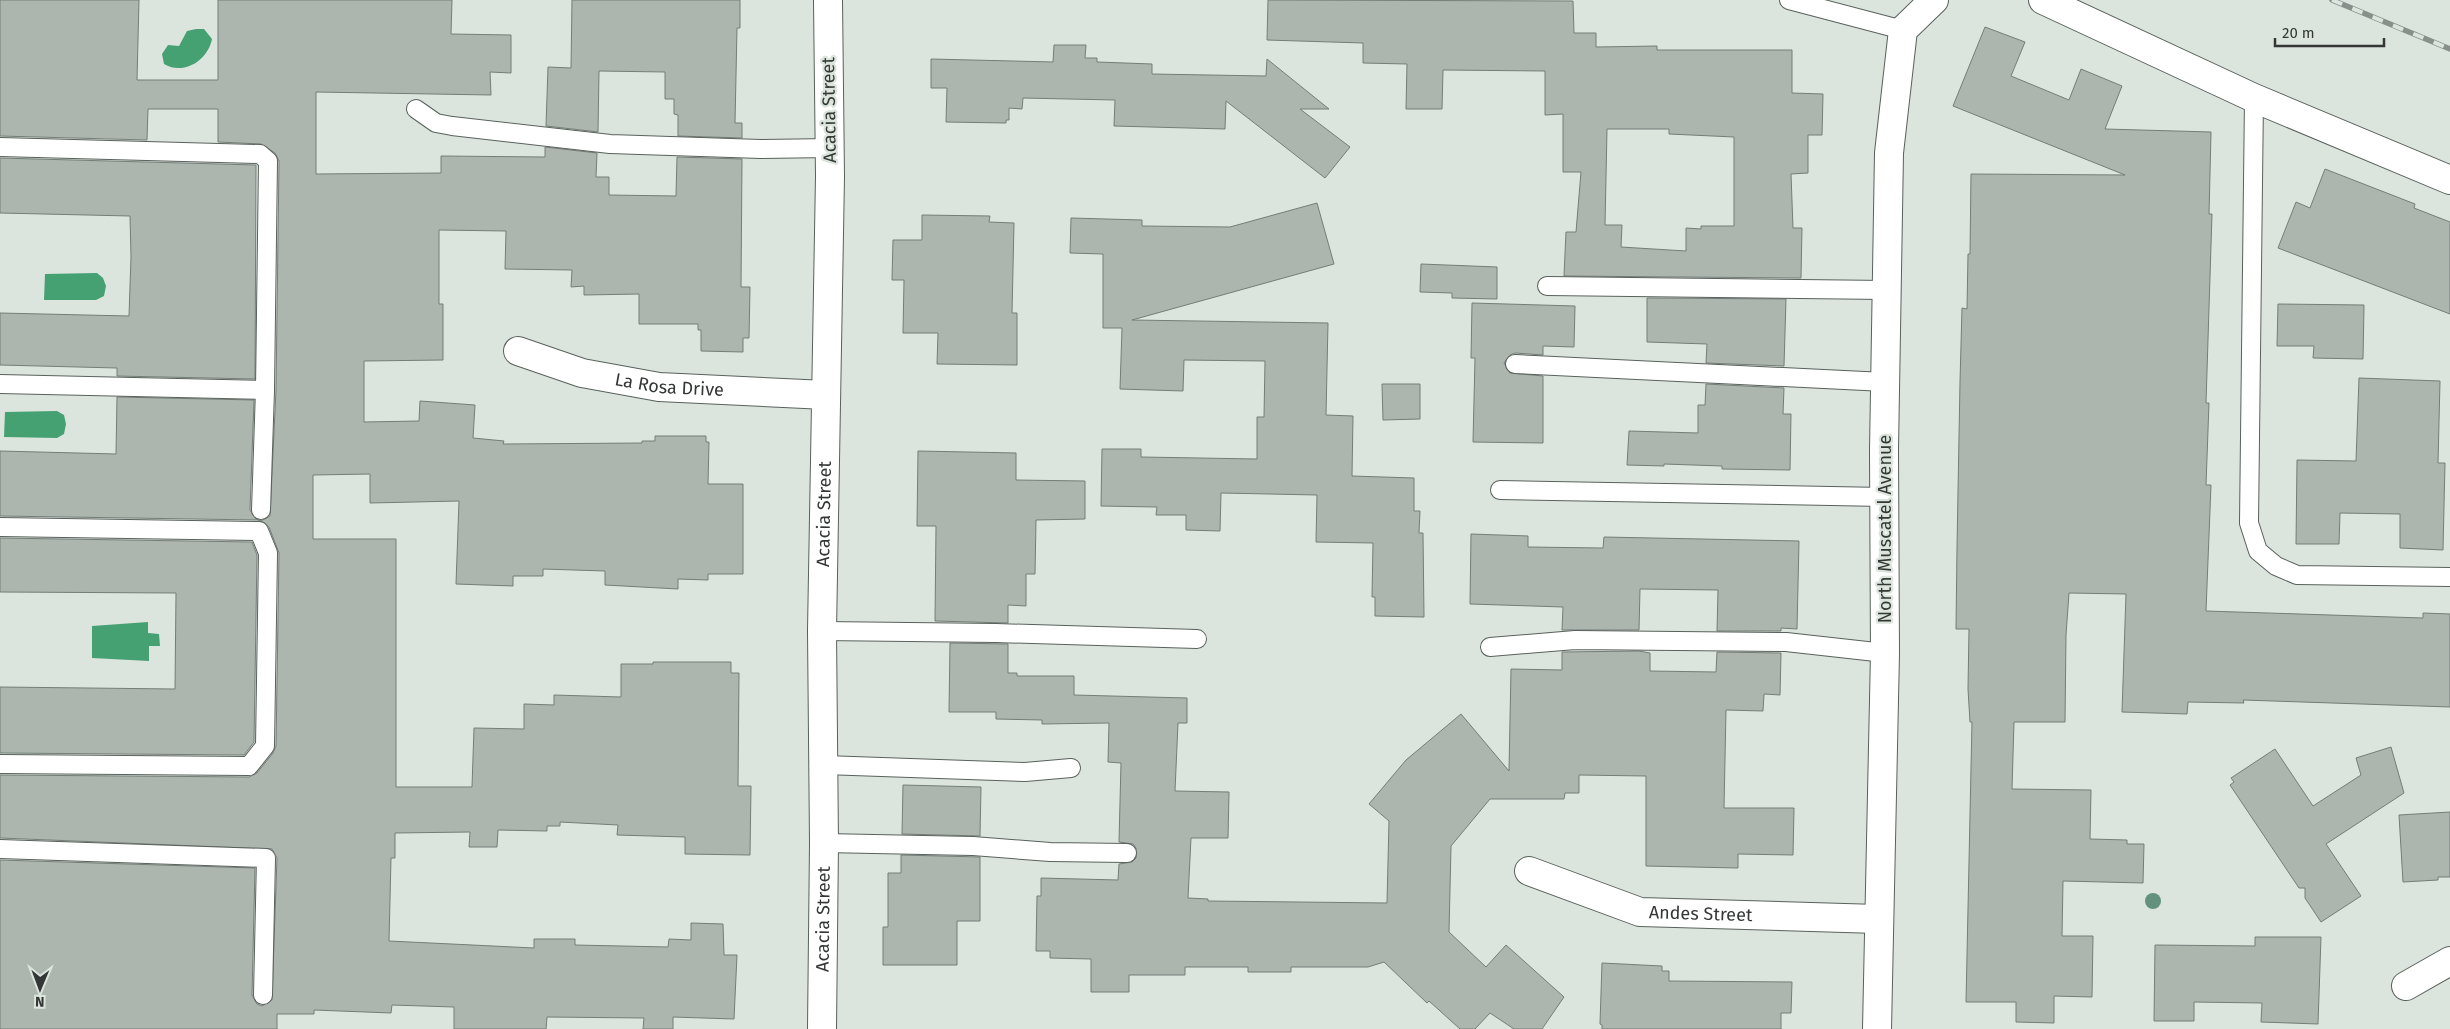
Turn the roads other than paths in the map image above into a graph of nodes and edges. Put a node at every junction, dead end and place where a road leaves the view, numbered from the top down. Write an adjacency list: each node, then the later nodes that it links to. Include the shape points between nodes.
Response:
1 (828, 0): 9 (street, Acacia Street)
2 (1789, 0): 5 (lane)
3 (1934, 0): 5 (street)
4 (2043, 0): 6 (street)
5 (1903, 30): 12 (street, North Muscatel Avenue, via 1889,153)
6 (2254, 98): 10 (street); 23 (lane, via 2248,523 2258,551 2276,566 2297,575)
7 (416, 109): 9 (lane, via 436,123 452,126 610,144)
8 (0, 147): 17 (lane, via 260,154 264,157 268,161)
9 (830, 148): 18 (street, Acacia Street)
10 (2450, 180)
11 (1547, 286): 12 (lane)
12 (1886, 290): 15 (street, North Muscatel Avenue)
13 (518, 351): 18 (street, La Rosa Drive, via 582,373 659,387)
14 (1515, 364): 15 (lane)
15 (1885, 382): 20 (street, North Muscatel Avenue)
16 (0, 384): 17 (lane)
17 (265, 390): 21 (lane)
18 (826, 394): 24 (street, Acacia Street)
19 (1500, 490): 20 (lane)
20 (1884, 497): 27 (street, North Muscatel Avenue)
21 (261, 510)
22 (0, 527): 28 (lane, via 259,531 268,553 266,746 249,766)
23 (2450, 578)
24 (822, 632): 25 (lane); 29 (street, Acacia Street)
25 (1197, 639)
26 (1490, 647): 27 (lane, via 1575,640 1786,642)
27 (1885, 653): 35 (street, North Muscatel Avenue)
28 (0, 764)
29 (824, 765): 30 (lane, via 1025,772); 31 (street, Acacia Street)
30 (1071, 768)
31 (824, 843): 33 (lane); 39 (street, Acacia Street)
32 (0, 849): 38 (lane, via 266,858)
33 (1127, 853)
34 (1529, 871): 35 (street, Andes Street, via 1640,912)
35 (1878, 919): 40 (street, North Muscatel Avenue)
36 (2450, 961): 37 (street)
37 (2406, 986)
38 (263, 995)
39 (822, 1029)
40 (1877, 1029)

